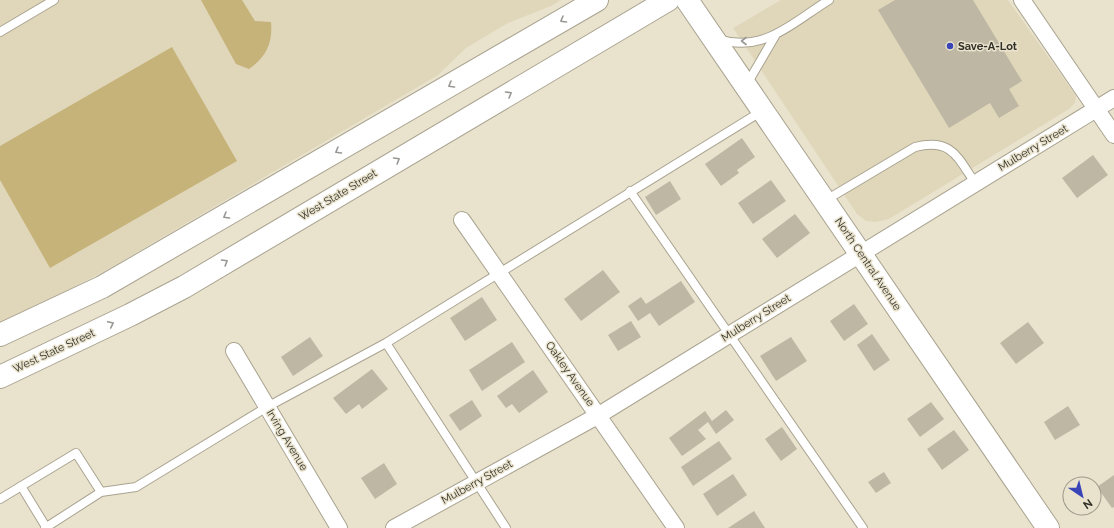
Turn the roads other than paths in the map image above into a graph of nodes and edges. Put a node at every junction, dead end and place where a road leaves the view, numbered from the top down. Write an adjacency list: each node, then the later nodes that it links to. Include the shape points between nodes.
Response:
1 (54, 0): 7 (lane)
2 (597, 0): 21 (main road, one-way to 21, via 102,287)
3 (668, 0): 25 (main road, West State Street, one-way to 3, via 184,287)
4 (687, 0): 9 (main road, North Central Avenue)
5 (829, 0): 8 (lane)
6 (1022, 0): 12 (street)
7 (0, 32)
8 (775, 36): 9 (lane, one-way to 9, via 746,42); 10 (lane)
9 (712, 37): 10 (main road, North Central Avenue)
10 (746, 86): 13 (main road, North Central Avenue)
11 (1114, 98): 12 (street, Mulberry Street)
12 (1096, 109): 14 (street); 15 (street, Mulberry Street)
13 (763, 111): 16 (lane); 17 (main road, North Central Avenue)
14 (1114, 135)
15 (975, 183): 17 (lane, via 950,148 928,143 915,147); 19 (street, Mulberry Street)
16 (630, 191): 20 (lane); 22 (lane)
17 (825, 201): 19 (main road, North Central Avenue)
18 (462, 220): 20 (street, Oakley Avenue)
19 (861, 253): 22 (street, Mulberry Street); 38 (main road, North Central Avenue)
20 (499, 272): 23 (lane); 27 (street, Oakley Avenue)
21 (0, 335)
22 (728, 335): 27 (street, Mulberry Street); 37 (lane)
23 (386, 343): 26 (lane); 28 (lane)
24 (234, 351): 26 (street, Irving Avenue)
25 (0, 377)
26 (268, 408): 30 (lane, via 136,487); 33 (street, Irving Avenue)
27 (599, 415): 28 (street, Mulberry Street); 36 (street, Oakley Avenue)
28 (477, 483): 34 (street, Mulberry Street); 35 (lane)
29 (21, 486): 30 (lane, via 76,453); 31 (lane); 32 (lane)
30 (101, 492): 32 (lane)
31 (0, 499)
32 (45, 528)
33 (339, 528)
34 (394, 528)
35 (506, 528)
36 (676, 528)
37 (863, 528)
38 (1047, 528)

